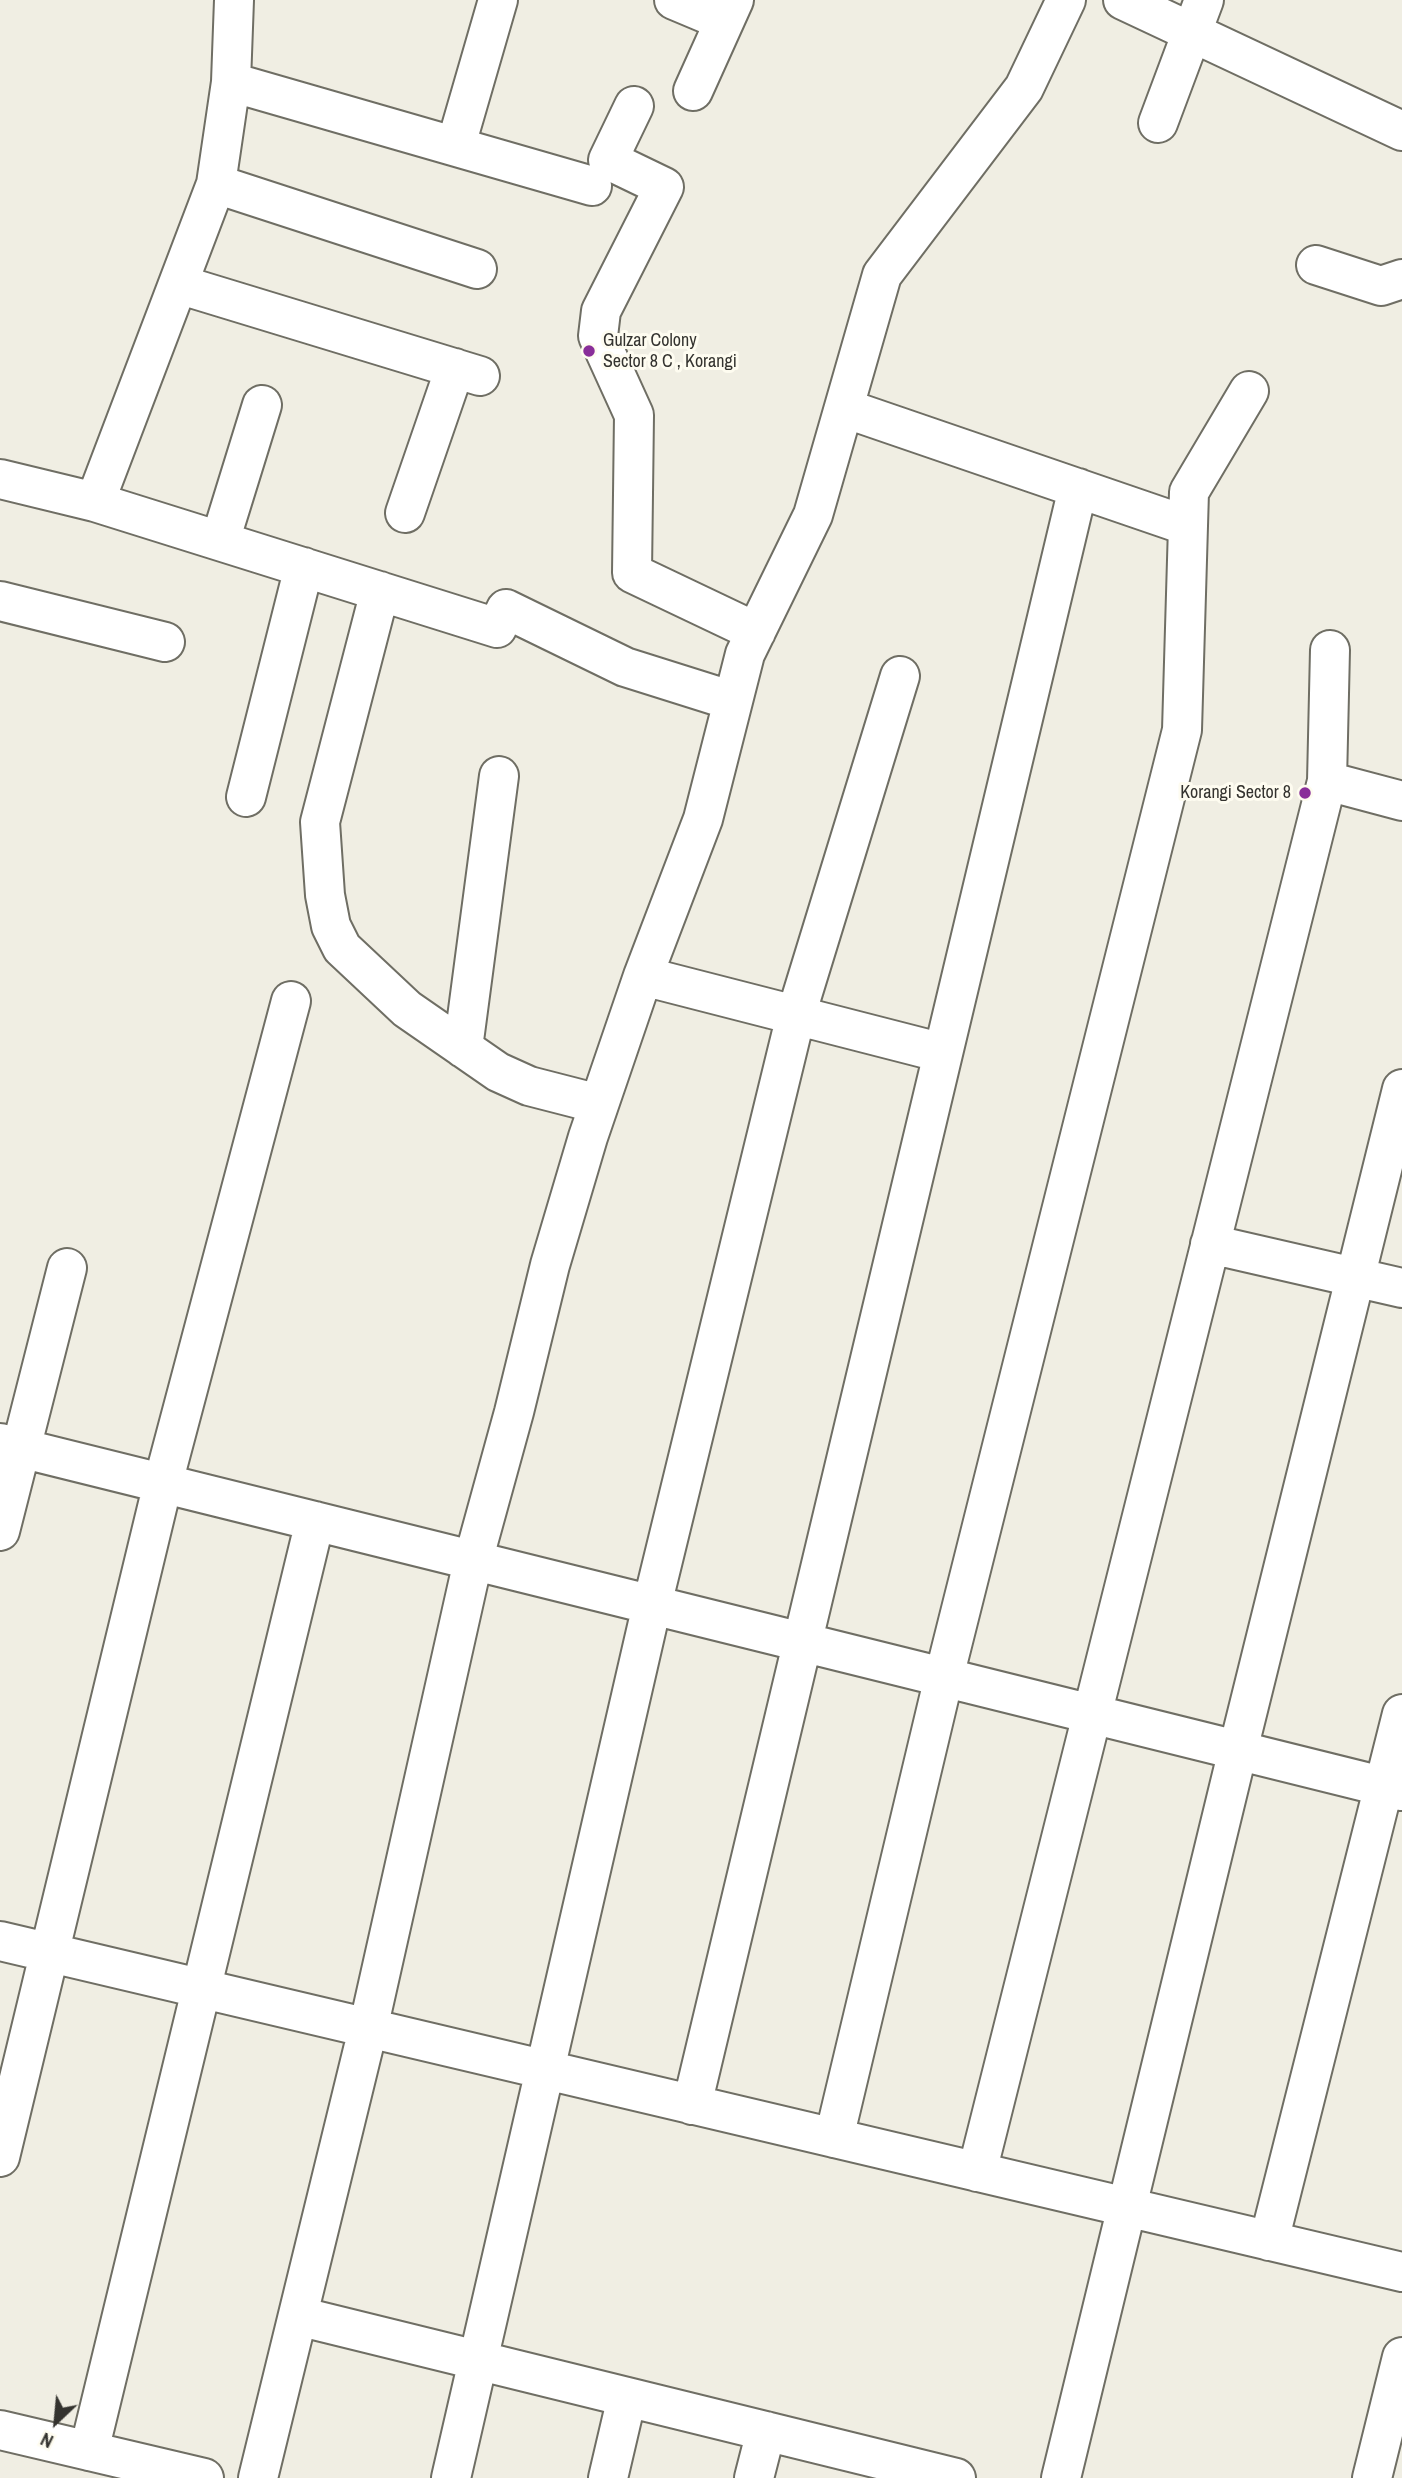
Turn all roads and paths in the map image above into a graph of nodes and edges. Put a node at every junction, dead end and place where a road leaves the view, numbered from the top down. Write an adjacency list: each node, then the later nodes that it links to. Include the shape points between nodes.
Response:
1 (234, 0): 8 (street)
2 (498, 0): 13 (street)
3 (674, 0): 6 (street)
4 (1066, 0): 22 (street, via 1024,88 882,275)
5 (1123, 0): 7 (street)
6 (729, 11): 9 (street)
7 (1199, 16): 11 (street); 12 (street)
8 (231, 82): 13 (street); 14 (street)
9 (693, 91)
10 (634, 106): 32 (street, via 608,160 664,187 601,311 598,336 634,415 632,573)
11 (1157, 123)
12 (1402, 131)
13 (456, 145): 15 (street)
14 (216, 184): 17 (street); 19 (street)
15 (592, 186)
16 (1316, 265): 18 (street, via 1381,286)
17 (477, 269)
18 (1402, 279)
19 (178, 284): 25 (street); 26 (street, via 468,372)
20 (1250, 391): 27 (street, via 1189,492)
21 (262, 405): 28 (street)
22 (844, 408): 24 (street); 32 (street, via 813,515)
23 (0, 479): 25 (street)
24 (1077, 488): 27 (street); 45 (street)
25 (95, 502): 28 (street)
26 (405, 513)
27 (1188, 526): 59 (street, via 1182,730)
28 (220, 541): 29 (street)
29 (304, 567): 30 (street); 39 (street)
30 (380, 591): 36 (street, via 497,628 506,609 625,667); 44 (street, via 320,822 325,895 331,926 342,948 407,1009)
31 (0, 601): 33 (street)
32 (756, 632): 36 (street)
33 (165, 642)
34 (1330, 650): 38 (street)
35 (900, 676): 43 (street)
36 (733, 701): 41 (street, via 703,819)
37 (499, 776): 44 (street)
38 (1327, 781): 40 (street); 48 (street)
39 (246, 797)
40 (1402, 801)
41 (643, 975): 43 (street); 47 (street)
42 (291, 1001): 53 (street)
43 (796, 1015): 45 (street); 57 (street)
44 (463, 1048): 47 (street, via 529,1086)
45 (943, 1053): 58 (street)
46 (1402, 1089): 50 (street)
47 (599, 1104): 56 (street, via 550,1265)
48 (1210, 1244): 50 (street); 60 (street)
49 (67, 1268): 52 (street)
50 (1355, 1277): 51 (street); 62 (street)
51 (1402, 1288)
52 (10, 1445): 53 (street); 55 (street)
53 (163, 1483): 54 (street); 65 (street)
54 (315, 1521): 56 (street); 66 (street)
55 (0, 1531)
56 (473, 1561): 57 (street); 67 (street)
57 (652, 1605): 58 (street); 68 (street)
58 (803, 1642): 59 (street); 69 (street)
59 (944, 1677): 60 (street); 70 (street)
60 (1091, 1713): 62 (street); 72 (street)
61 (1402, 1714): 63 (street)
62 (1238, 1750): 63 (street); 73 (street)
63 (1393, 1788): 74 (street)
64 (0, 1941): 65 (street)
65 (49, 1953): 66 (street); 71 (street)
66 (201, 1989): 67 (street); 83 (street)
67 (368, 2029): 68 (street); 76 (street)
68 (545, 2071): 69 (street); 78 (street)
69 (692, 2105): 70 (street)
70 (834, 2138): 72 (street)
71 (0, 2157)
72 (977, 2172): 73 (street)
73 (1128, 2207): 74 (street); 91 (street)
74 (1269, 2241): 75 (street)
75 (1402, 2272)
76 (298, 2316): 78 (street); 86 (street)
77 (1402, 2357): 80 (street)
78 (478, 2360): 79 (street); 87 (street)
79 (627, 2397): 82 (street); 88 (street)
80 (1394, 2427): 92 (street)
81 (0, 2430): 83 (street)
82 (766, 2431): 84 (street); 89 (street)
83 (89, 2451): 85 (street)
84 (906, 2472): 90 (street)
85 (204, 2478)
86 (258, 2478)
87 (452, 2478)
88 (608, 2478)
89 (754, 2478)
90 (956, 2478)
91 (1061, 2478)
92 (1373, 2478)

